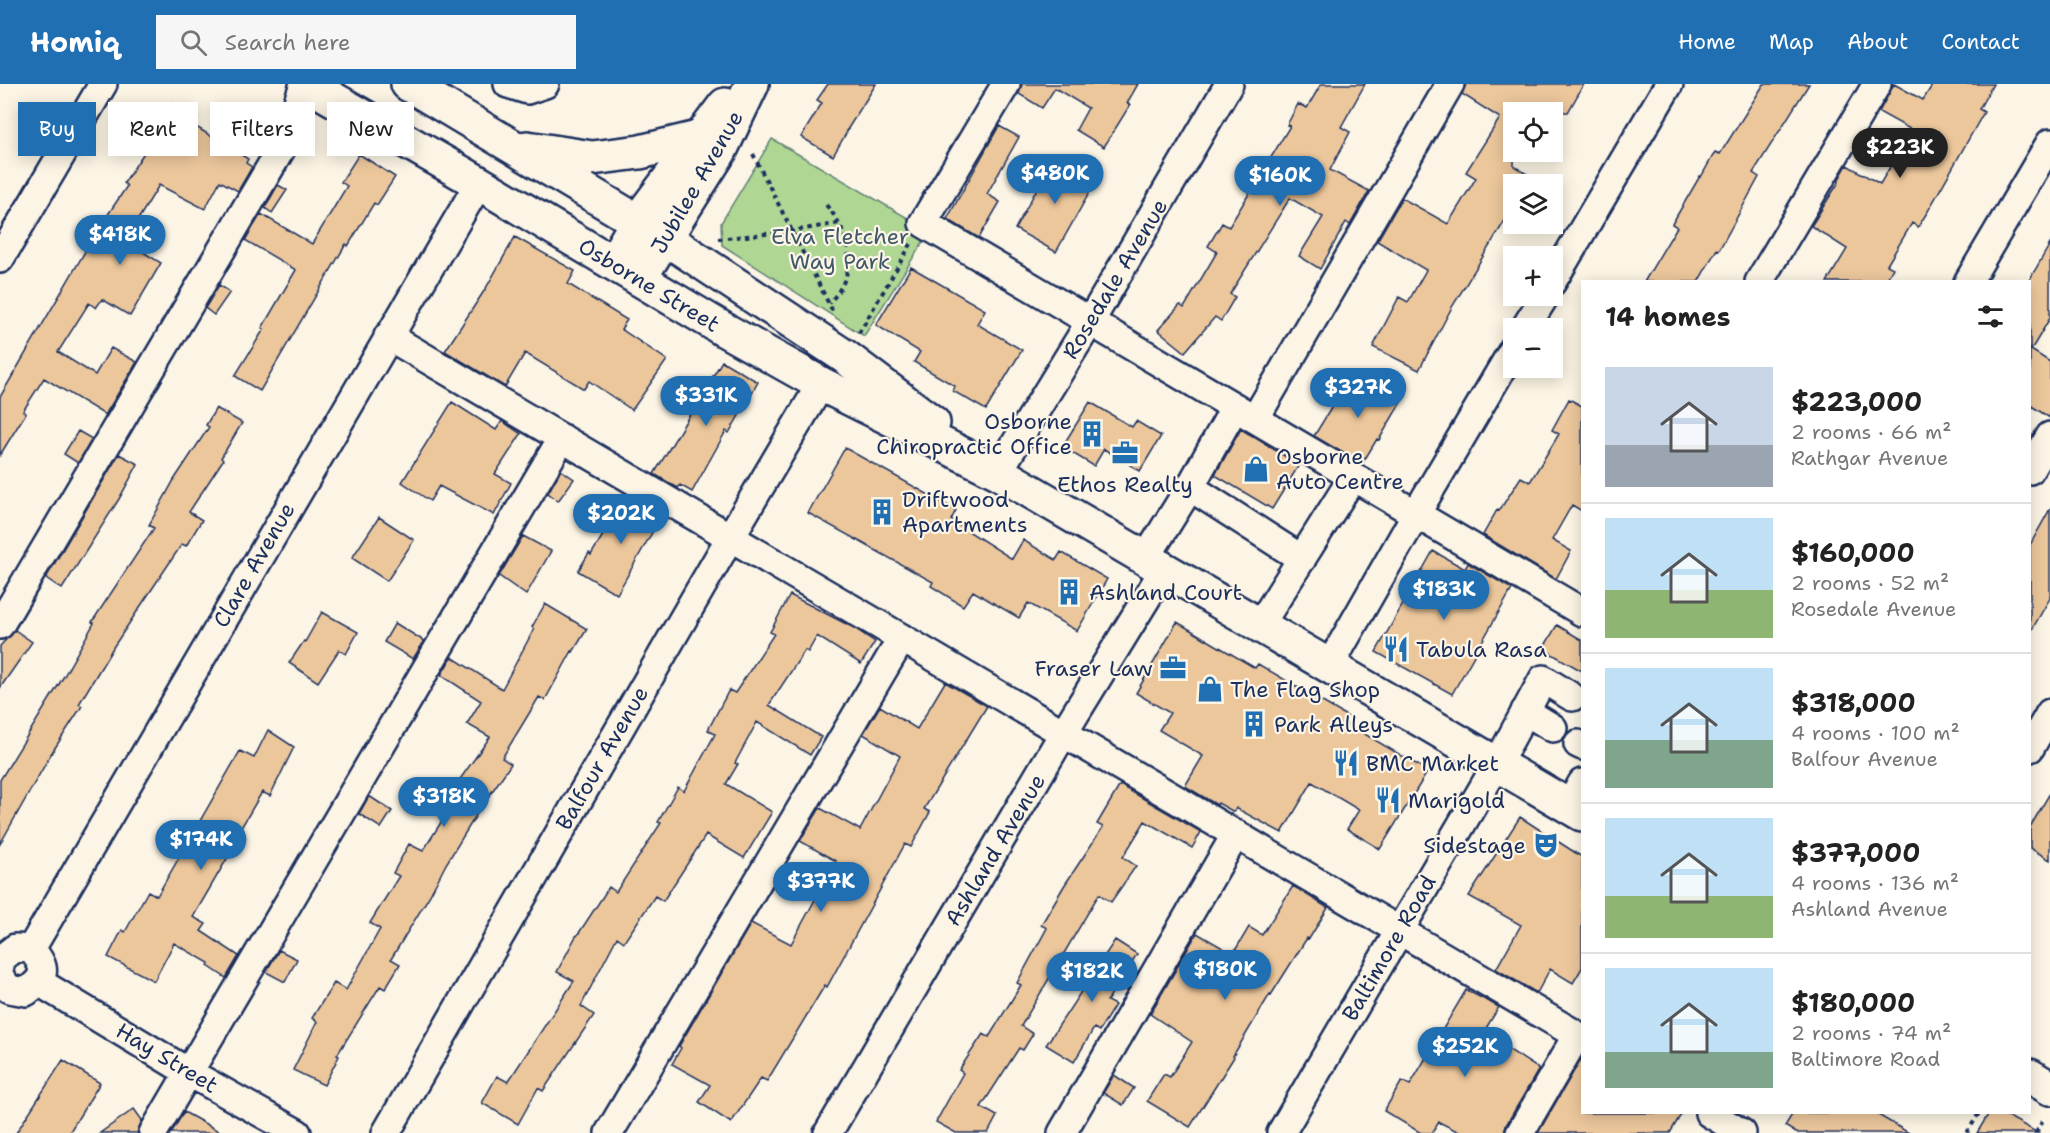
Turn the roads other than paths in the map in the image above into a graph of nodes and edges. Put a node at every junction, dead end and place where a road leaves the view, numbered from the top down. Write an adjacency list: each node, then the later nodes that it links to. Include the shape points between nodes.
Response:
1 (103, 84): 20 (street)
2 (306, 84): 17 (main road, Osborne Street); 41 (street, via 284,144)
3 (408, 84): 13 (main road, Osborne Street)
4 (508, 84): 5 (street, via 527,90)
5 (545, 84)
6 (740, 84): 14 (main road, Jubilee Avenue)
7 (752, 84): 19 (main road, Jubilee Avenue, via 720,151)
8 (1006, 84): 25 (street, via 924,223)
9 (1229, 84): 25 (street, Rosedale Avenue)
10 (1449, 84): 29 (street, Ashland Avenue)
11 (1669, 84): 21 (street)
12 (1877, 84): 23 (street)
13 (431, 94): 16 (main road, Osborne Street)
14 (702, 137): 16 (main road, via 640,152 592,158); 18 (main road, Jubilee Avenue)
15 (2050, 143): 24 (street)
16 (513, 146): 18 (main road, Osborne Street)
17 (479, 183): 22 (main road, Osborne Street); 26 (street, Clare Avenue)
18 (637, 222): 19 (main road, Osborne Street); 22 (main road, Jubilee Avenue)
19 (665, 238): 22 (main road, Jubilee Avenue); 33 (main road, Osborne Street, via 844,356)
20 (0, 259)
21 (1563, 263)
22 (626, 271): 28 (main road, Osborne Street)
23 (1760, 280)
24 (1969, 280)
25 (1090, 321): 29 (street); 33 (street, Rosedale Avenue)
26 (388, 336): 31 (street); 55 (street, Clare Avenue)
27 (1503, 367): 36 (street)
28 (820, 384): 33 (main road, Osborne Street); 37 (street, Balfour Avenue)
29 (1245, 413): 34 (street); 35 (street, Ashland Avenue)
30 (2050, 436): 32 (street)
31 (561, 438): 37 (street); 59 (street)
32 (2031, 468)
33 (998, 472): 39 (main road, Osborne Street)
34 (1353, 477): 36 (street); 38 (street)
35 (1190, 487): 38 (street); 39 (street, Ashland Avenue)
36 (1416, 514): 40 (street); 44 (street)
37 (731, 536): 43 (street); 66 (street, Balfour Avenue)
38 (1302, 559): 42 (street)
39 (1156, 563): 42 (main road, Osborne Street); 49 (street, Ashland Avenue)
40 (1579, 600)
41 (0, 625)
42 (1260, 625): 44 (main road, Osborne Street)
43 (902, 638): 49 (street); 67 (street)
44 (1330, 665): 51 (main road, Osborne Street)
45 (1572, 697): 46 (street, Baltimore Road, via 1543,679)
46 (1525, 711): 48 (street); 51 (street, Baltimore Road)
47 (2050, 713): 50 (street)
48 (1553, 728)
49 (1064, 734): 53 (street); 68 (street, Ashland Avenue)
50 (2031, 746)
51 (1497, 764): 52 (main road, Osborne Street); 54 (street, Baltimore Road)
52 (1578, 801)
53 (1236, 834): 54 (street); 69 (street)
54 (1399, 931): 58 (street); 70 (street, Baltimore Road)
55 (31, 949): 56 (street, via 15,948); 57 (street, via 43,970)
56 (2, 976): 57 (street, via 26,992)
57 (39, 982): 59 (street, Hay Street)
58 (1580, 1037): 71 (street)
59 (188, 1072): 64 (street); 65 (street, Hay Street)
60 (2031, 1078): 61 (main road)
61 (2047, 1103)
62 (1711, 1114): 63 (street)
63 (1737, 1127)
64 (153, 1133)
65 (297, 1133)
66 (386, 1133)
67 (609, 1133)
68 (828, 1133)
69 (1062, 1133)
70 (1281, 1133)
71 (1520, 1133)

